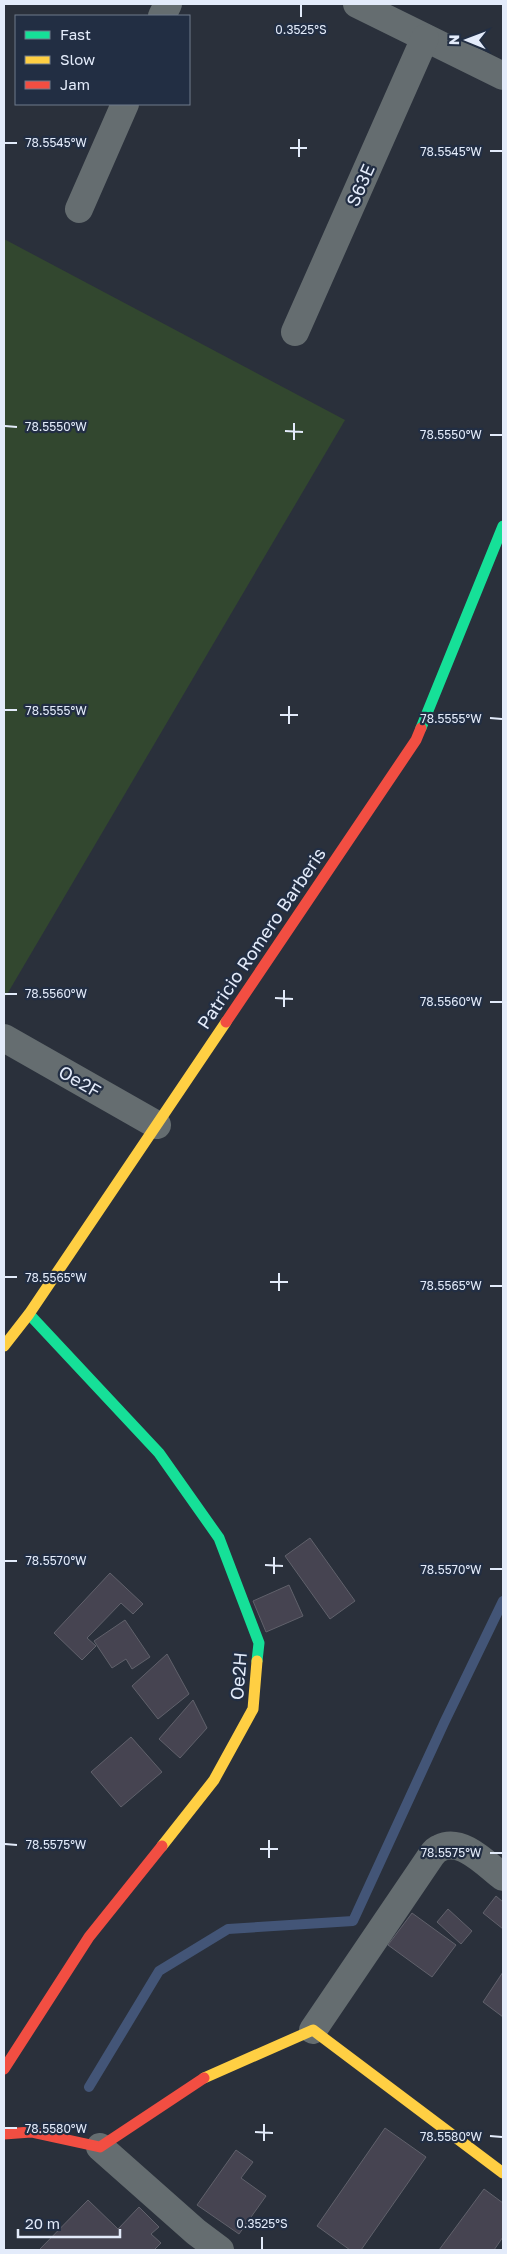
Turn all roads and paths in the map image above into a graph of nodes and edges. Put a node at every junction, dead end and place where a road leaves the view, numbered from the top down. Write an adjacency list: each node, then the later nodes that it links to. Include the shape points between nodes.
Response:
1 (357, 4): 2 (street)
2 (425, 38): 3 (street); 6 (street, S63E)
3 (503, 76)
4 (124, 105): 5 (street)
5 (79, 209)
6 (295, 332)
7 (503, 526): 9 (street, Patricio Romero Barberis, via 416,740)
8 (4, 1038): 9 (street, Oe2F)
9 (157, 1125): 10 (street, Patricio Romero Barberis)
10 (29, 1314): 11 (street, Patricio Romero Barberis); 14 (street, Oe2H, via 159,1453 219,1538 258,1643 253,1709 214,1780 89,1937)
11 (5, 1342)
12 (503, 1877): 13 (street, via 468,1850 454,1845 440,1848 431,1856)
13 (313, 2030): 16 (street, via 205,2078); 17 (street)
14 (4, 2069)
15 (4, 2134): 16 (street, via 31,2132)
16 (100, 2147): 18 (street)
17 (503, 2173)
18 (220, 2250)

